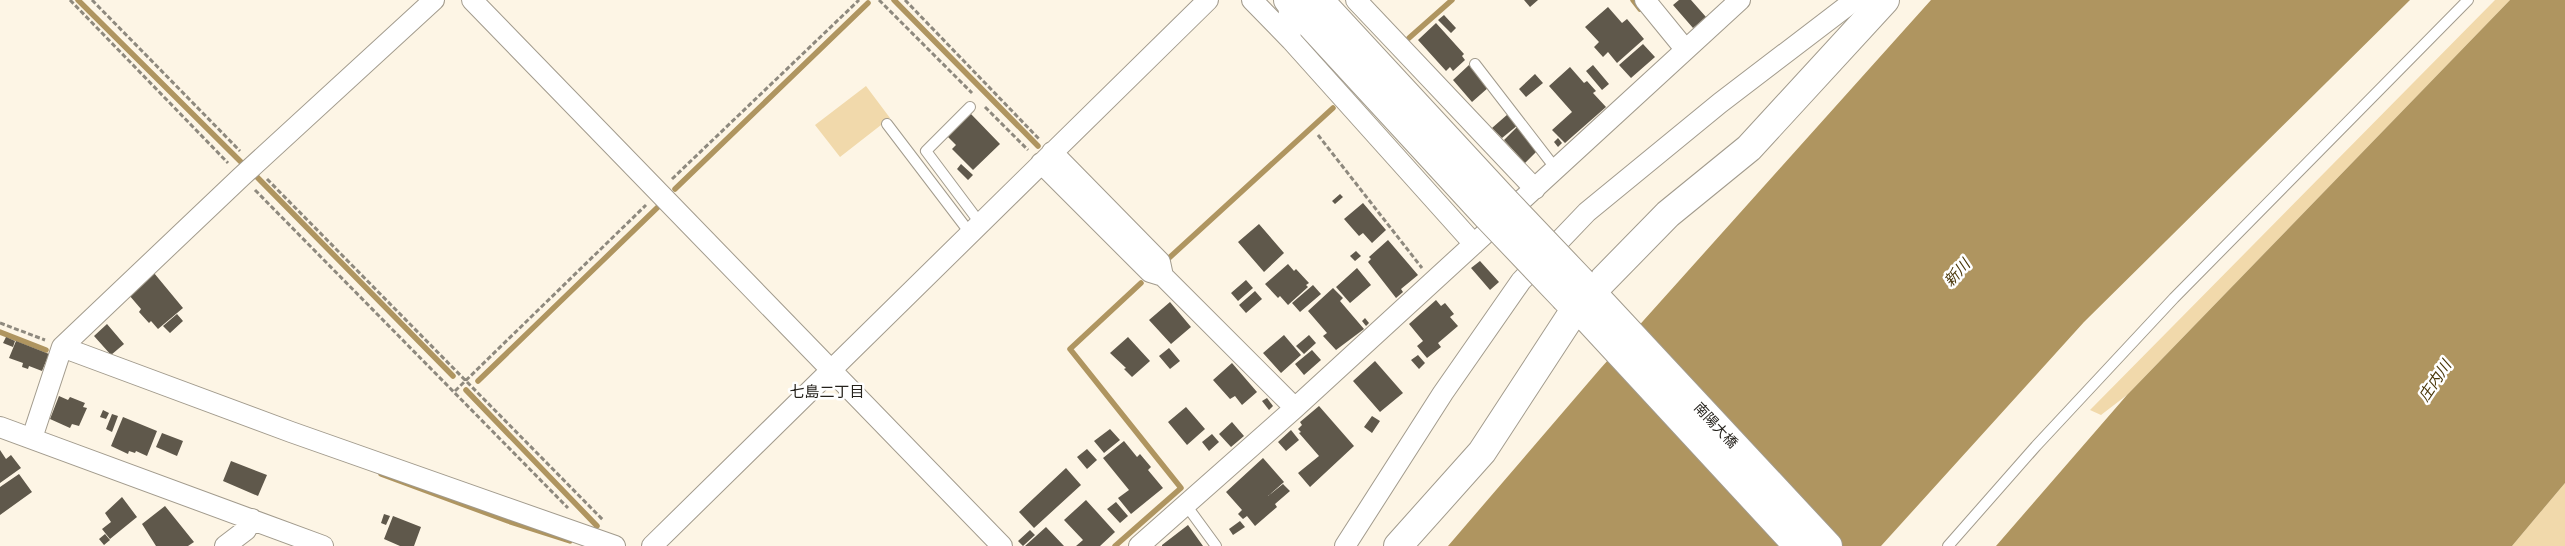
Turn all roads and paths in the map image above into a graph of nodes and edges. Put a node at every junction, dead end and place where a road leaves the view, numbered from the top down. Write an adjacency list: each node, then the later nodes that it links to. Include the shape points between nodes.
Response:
1 (70, 0): 27 (path)
2 (92, 0): 27 (path)
3 (434, 0): 27 (street)
4 (472, 0): 36 (street)
5 (878, 0): 20 (path)
6 (905, 0): 25 (path)
7 (1208, 0): 25 (street)
8 (1252, 0): 17 (street)
9 (1288, 0): 17 (street); 29 (street)
10 (1319, 0): 29 (street)
11 (1356, 0): 28 (street)
12 (1645, 0): 18 (street)
13 (1740, 0): 18 (street)
14 (1858, 0): 51 (street, via 1728,97 1580,218 1521,281 1443,393)
15 (1885, 0): 33 (street, via 1749,148 1668,214)
16 (2468, 0): 55 (lane, via 2174,298)
17 (1291, 40): 31 (street)
18 (1685, 49): 26 (street)
19 (1475, 64): 26 (lane)
20 (974, 95)
21 (980, 102): 25 (path)
22 (970, 108): 30 (lane, via 926,151)
23 (887, 124): 30 (lane)
24 (1318, 135): 32 (path)
25 (1047, 158): 30 (street); 37 (street, via 1160,262 1164,276)
26 (1556, 169): 28 (street)
27 (247, 171): 35 (street); 41 (path); 43 (path)
28 (1535, 189): 31 (street)
29 (1495, 208): 33 (street, bridge)
30 (976, 228): 36 (street)
31 (1474, 244): 32 (street)
32 (1433, 281): 37 (street)
33 (1585, 301): 52 (street, via 1482,452); 53 (street, 南陽大橋); 54 (street, 南陽大橋)
34 (0, 323): 35 (path)
35 (62, 347): 39 (street); 46 (street)
36 (831, 370): 47 (street); 48 (street)
37 (1294, 408): 40 (street)
38 (0, 427): 39 (street)
39 (32, 438): 42 (street)
40 (1186, 505): 49 (street); 50 (lane)
41 (573, 512)
42 (252, 518): 44 (street); 45 (street)
43 (608, 525)
44 (235, 543)
45 (323, 546)
46 (615, 546)
47 (652, 546)
48 (1002, 546)
49 (1140, 546)
50 (1216, 546)
51 (1345, 546)
52 (1398, 546)
53 (1798, 546)
54 (1828, 546)
55 (1948, 546)

